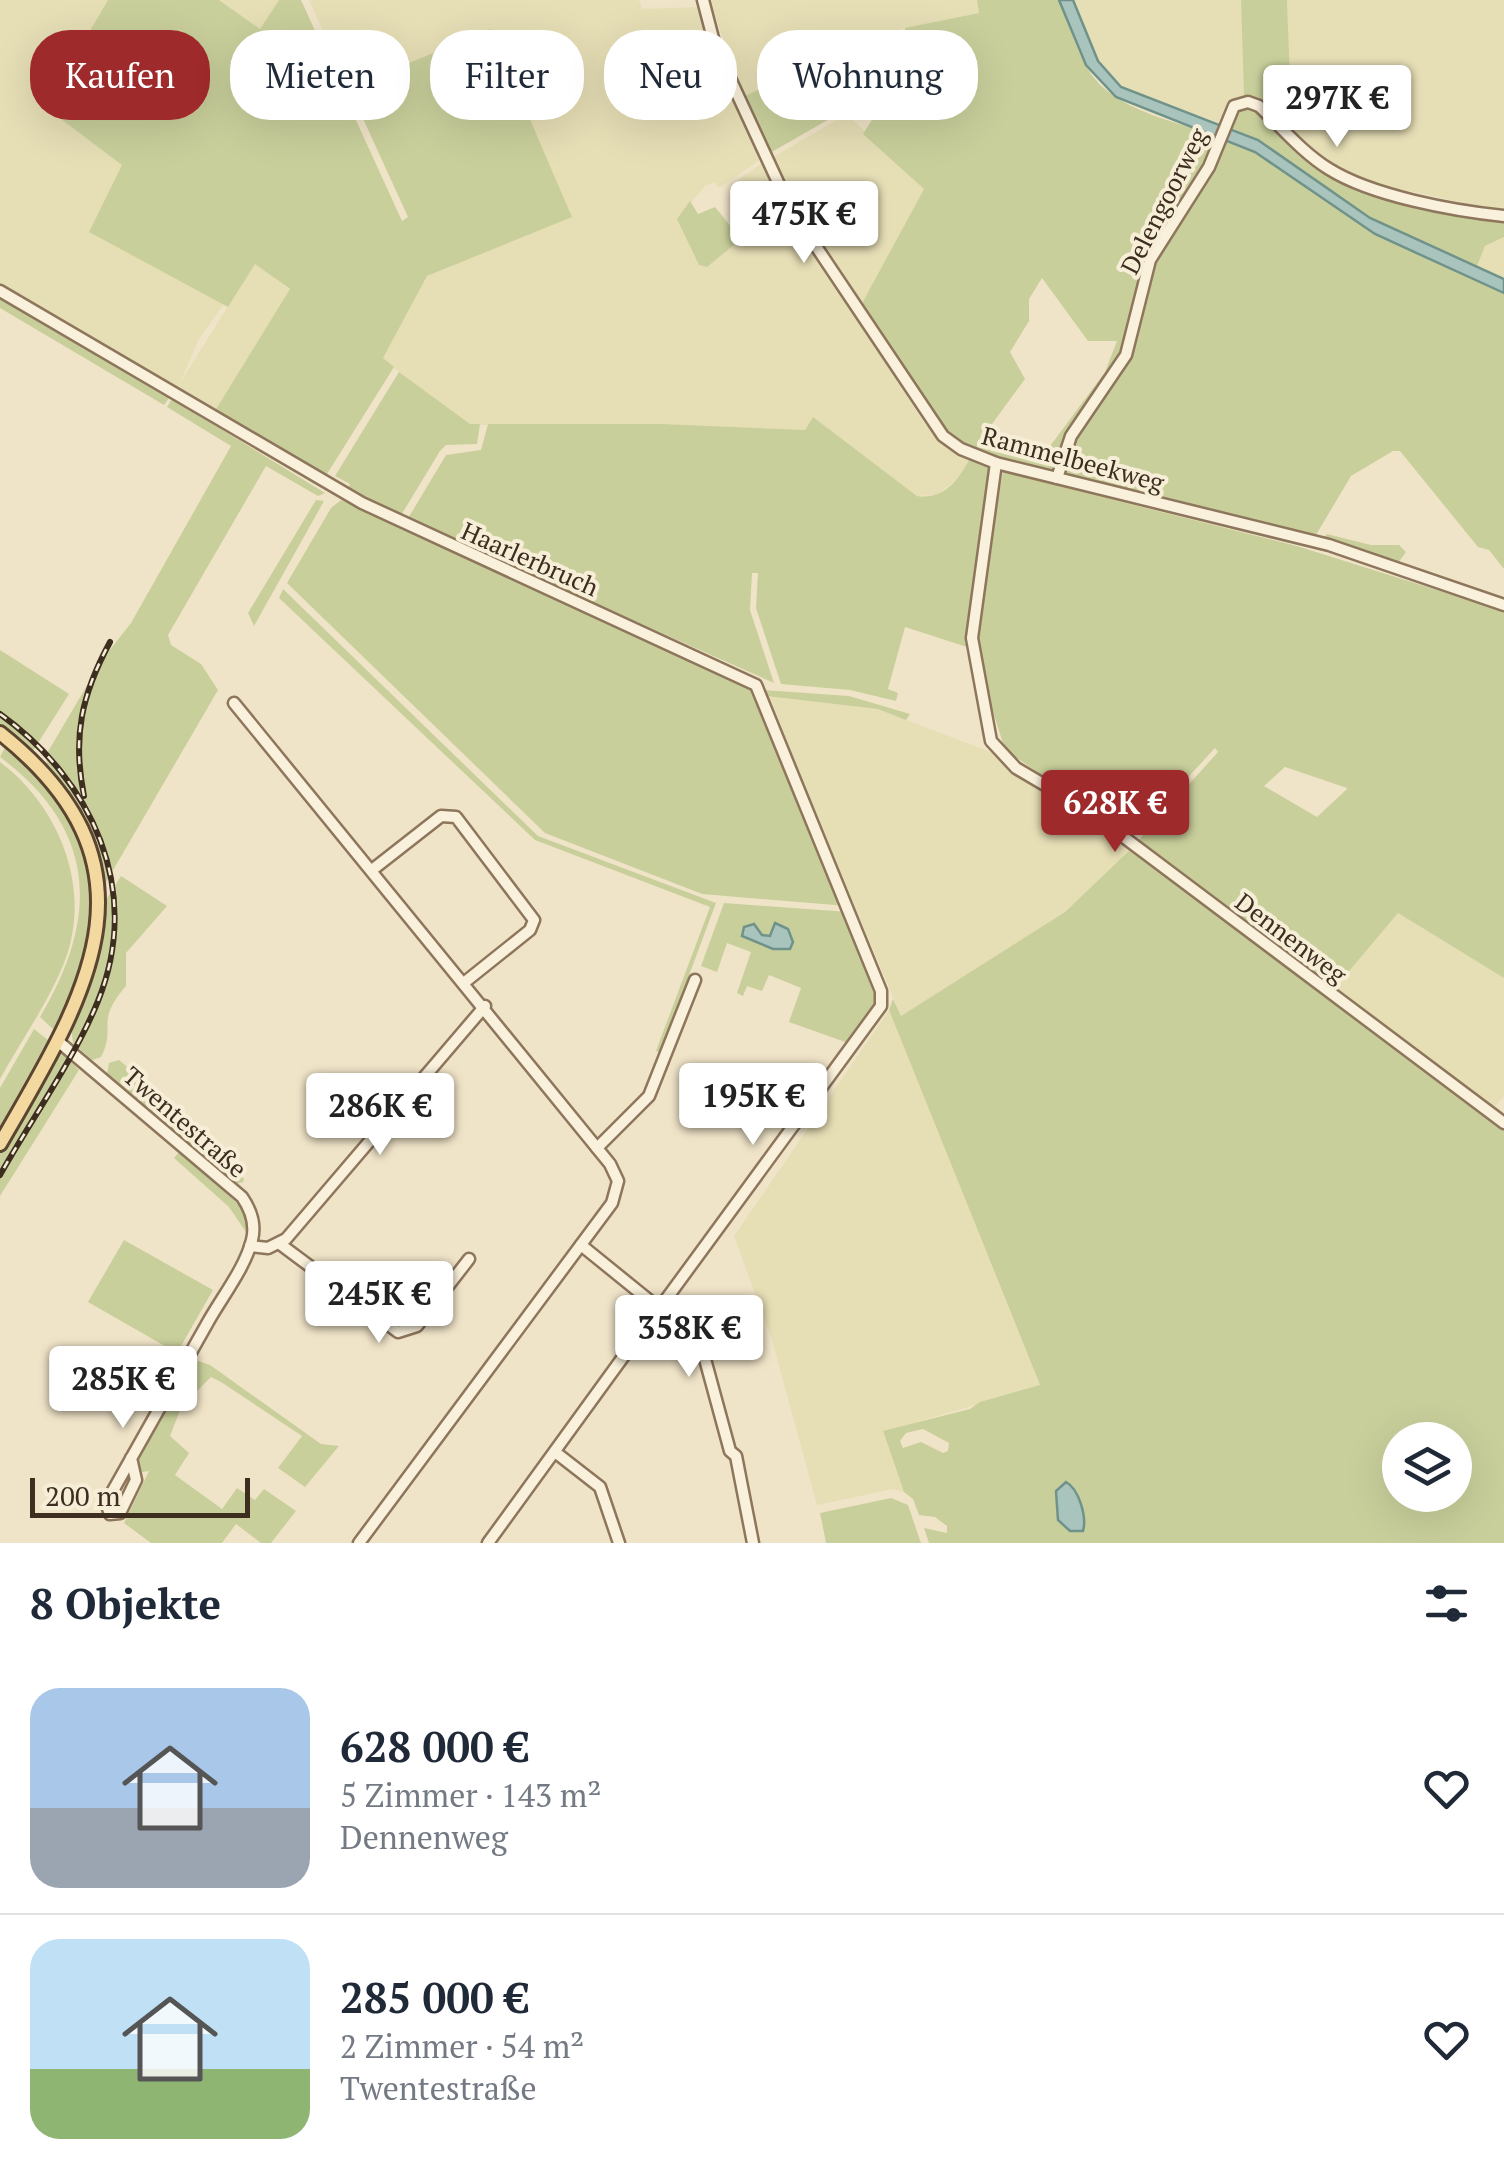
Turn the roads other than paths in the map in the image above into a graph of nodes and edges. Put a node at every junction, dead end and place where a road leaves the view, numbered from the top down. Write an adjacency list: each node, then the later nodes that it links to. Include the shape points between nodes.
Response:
1 (703, 0): 4 (street, Rammelbeekweg, via 714,46 789,206 942,436)
2 (1504, 216): 5 (street, Delengoorweg, via 1347,178 1253,103 1234,106 1209,167 1150,260 1126,354 1071,436)
3 (0, 291): 21 (street, Haarlerbruch, via 362,503 751,681 882,999)
4 (996, 463): 5 (street, Rammelbeekweg); 14 (street, Dennenweg, via 972,638 994,746 1089,810)
5 (1057, 478): 6 (street, Rammelbeekweg, via 1329,545)
6 (1504, 605)
7 (234, 703): 9 (street)
8 (0, 733): 13 (main road, via 67,802 94,871 92,962)
9 (372, 870): 11 (street); 11 (street, via 450,814 487,854 534,920)
10 (695, 980): 16 (street, via 650,1096)
11 (465, 982): 12 (street)
12 (484, 1006): 16 (street); 17 (street)
13 (59, 1042): 15 (main road); 19 (street, Twentestraße, via 242,1197 252,1215)
14 (1504, 1123)
15 (0, 1144)
16 (597, 1148): 18 (street, via 618,1189)
17 (280, 1244): 19 (street); 20 (street, via 398,1332 418,1326)
18 (581, 1245): 21 (street); 25 (street)
19 (250, 1246): 24 (street)
20 (468, 1259)
21 (658, 1309): 28 (street, via 701,1349 736,1456)
22 (626, 1354): 23 (street)
23 (555, 1452): 26 (street); 27 (street, via 600,1487)
24 (131, 1458): 24 (street, via 106,1502 110,1514 120,1513 136,1480)
25 (360, 1543)
26 (488, 1543)
27 (619, 1543)
28 (753, 1543)

